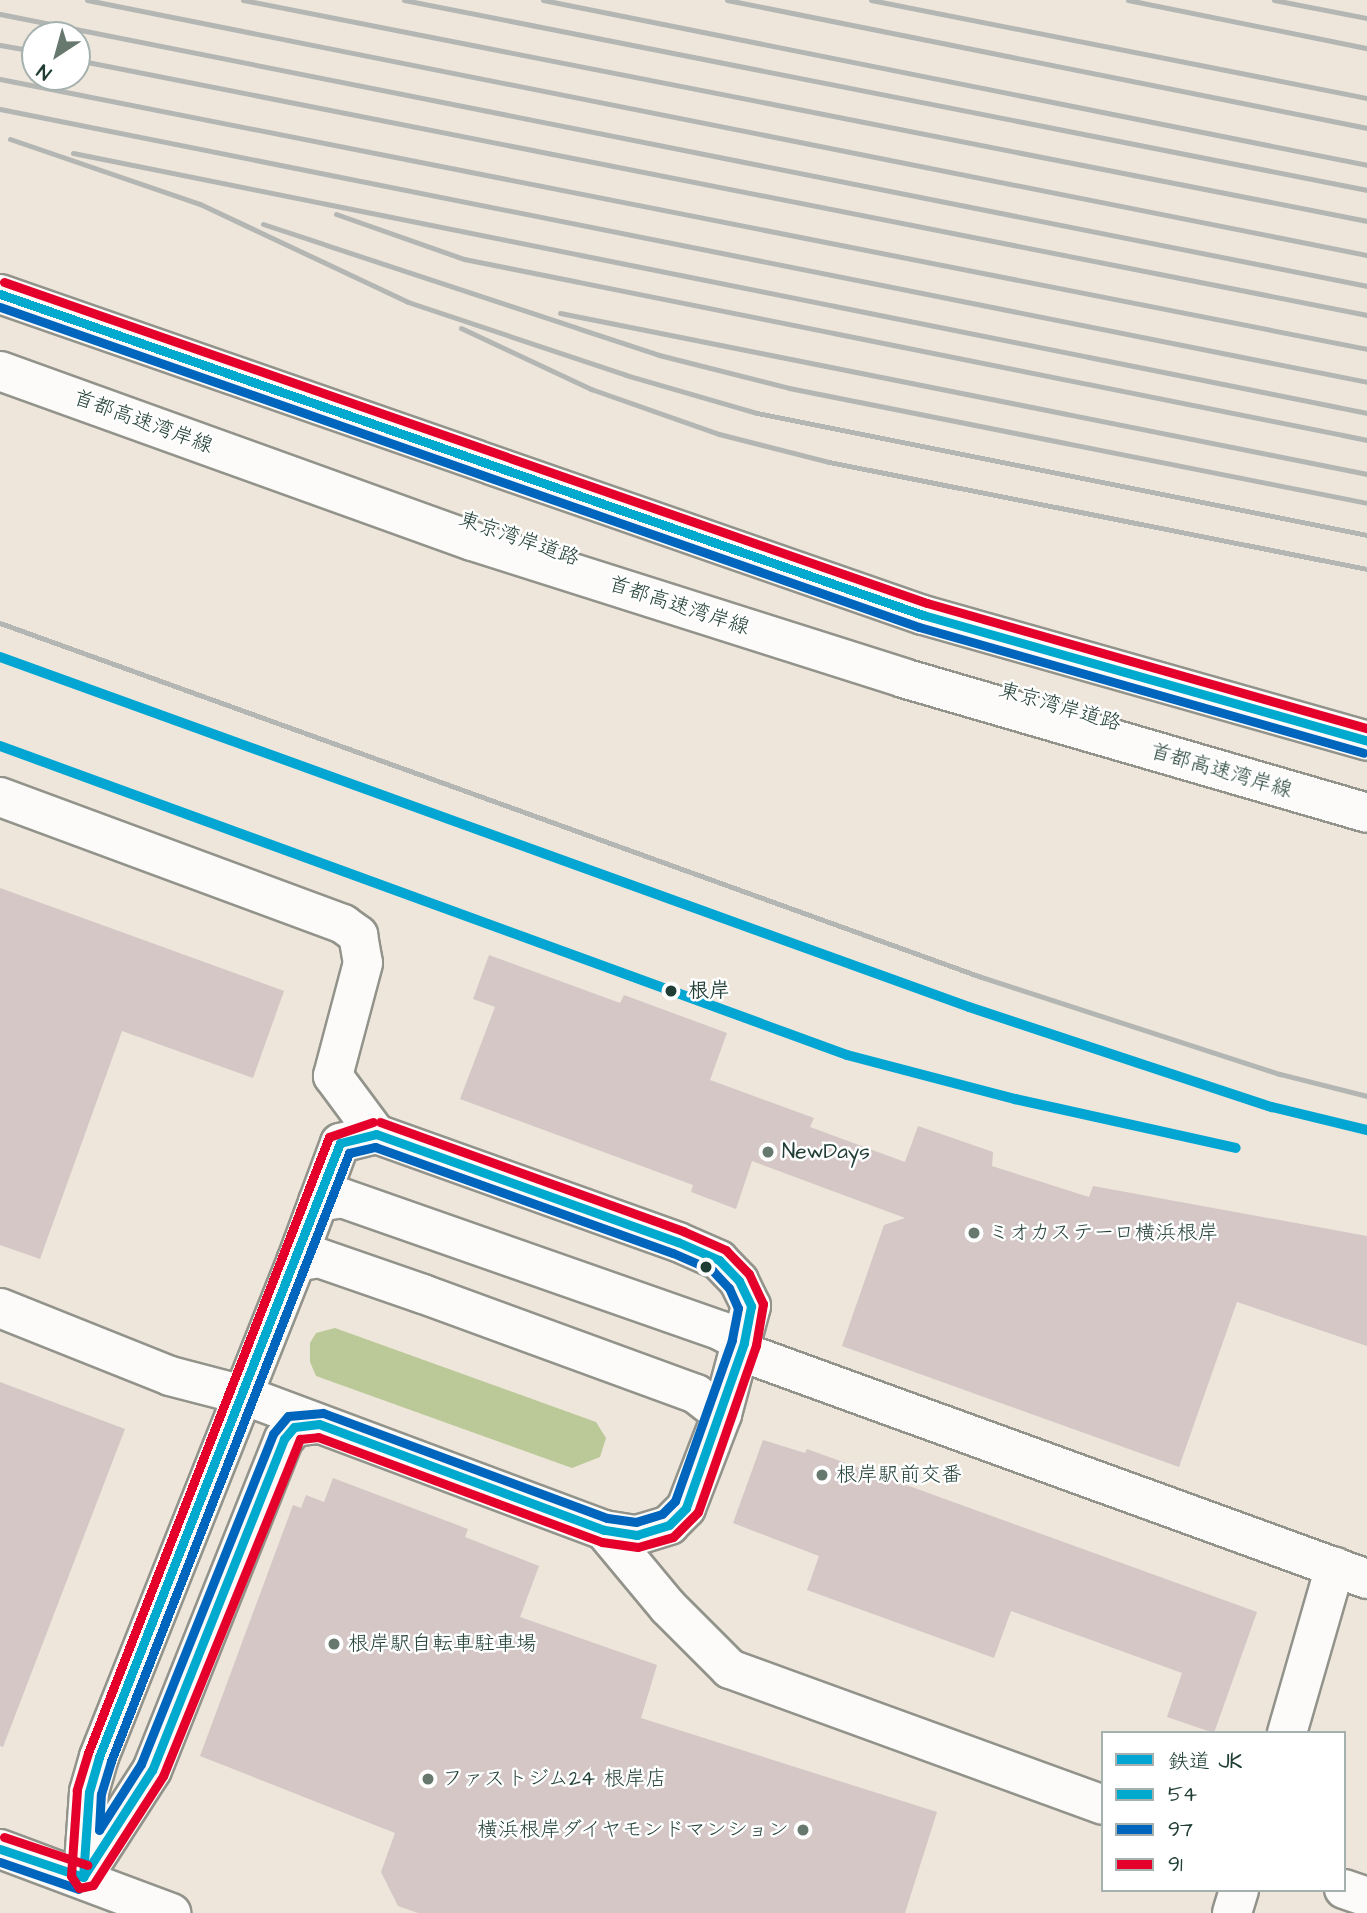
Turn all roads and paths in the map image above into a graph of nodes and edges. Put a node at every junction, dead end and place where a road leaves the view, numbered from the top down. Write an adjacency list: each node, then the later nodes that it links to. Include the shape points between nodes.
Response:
1 (0, 273): 5 (main road, via 271,374 931,594)
2 (0, 294): 6 (main road, via 923,615)
3 (0, 356): 7 (main road, 東京湾岸道路, via 283,459 649,583 1075,713)
4 (0, 371): 9 (main road, 首都高速湾岸線, via 472,541 903,678)
5 (1367, 720)
6 (1367, 741)
7 (1367, 795)
8 (0, 797): 10 (main road, via 343,924 358,935 363,963 333,1076)
9 (1367, 813)
10 (376, 1134): 11 (main road, via 340,1143); 14 (main road, via 719,1260 740,1281 751,1306)
11 (318, 1202): 12 (main road); 14 (main road, via 342,1198 721,1331)
12 (296, 1262): 15 (main road); 16 (main road, via 319,1258 423,1294 696,1394)
13 (0, 1308): 15 (main road, via 170,1376)
14 (743, 1348): 16 (main road); 19 (main road)
15 (243, 1395): 17 (main road); 23 (main road, via 99,1757 89,1791)
16 (722, 1414): 18 (main road, via 686,1508 669,1525 637,1535)
17 (319, 1424): 18 (main road); 23 (main road, via 294,1427 284,1438 152,1770)
18 (604, 1530): 21 (main road, via 668,1607 730,1669)
19 (1351, 1573): 20 (main road)
20 (1288, 1731)
21 (1101, 1804)
22 (0, 1849): 23 (main road)
23 (83, 1877): 27 (main road)
24 (1346, 1890): 26 (main road)
25 (1238, 1892): 28 (main road)
26 (1367, 1897)
27 (171, 1913)
28 (1231, 1913)

